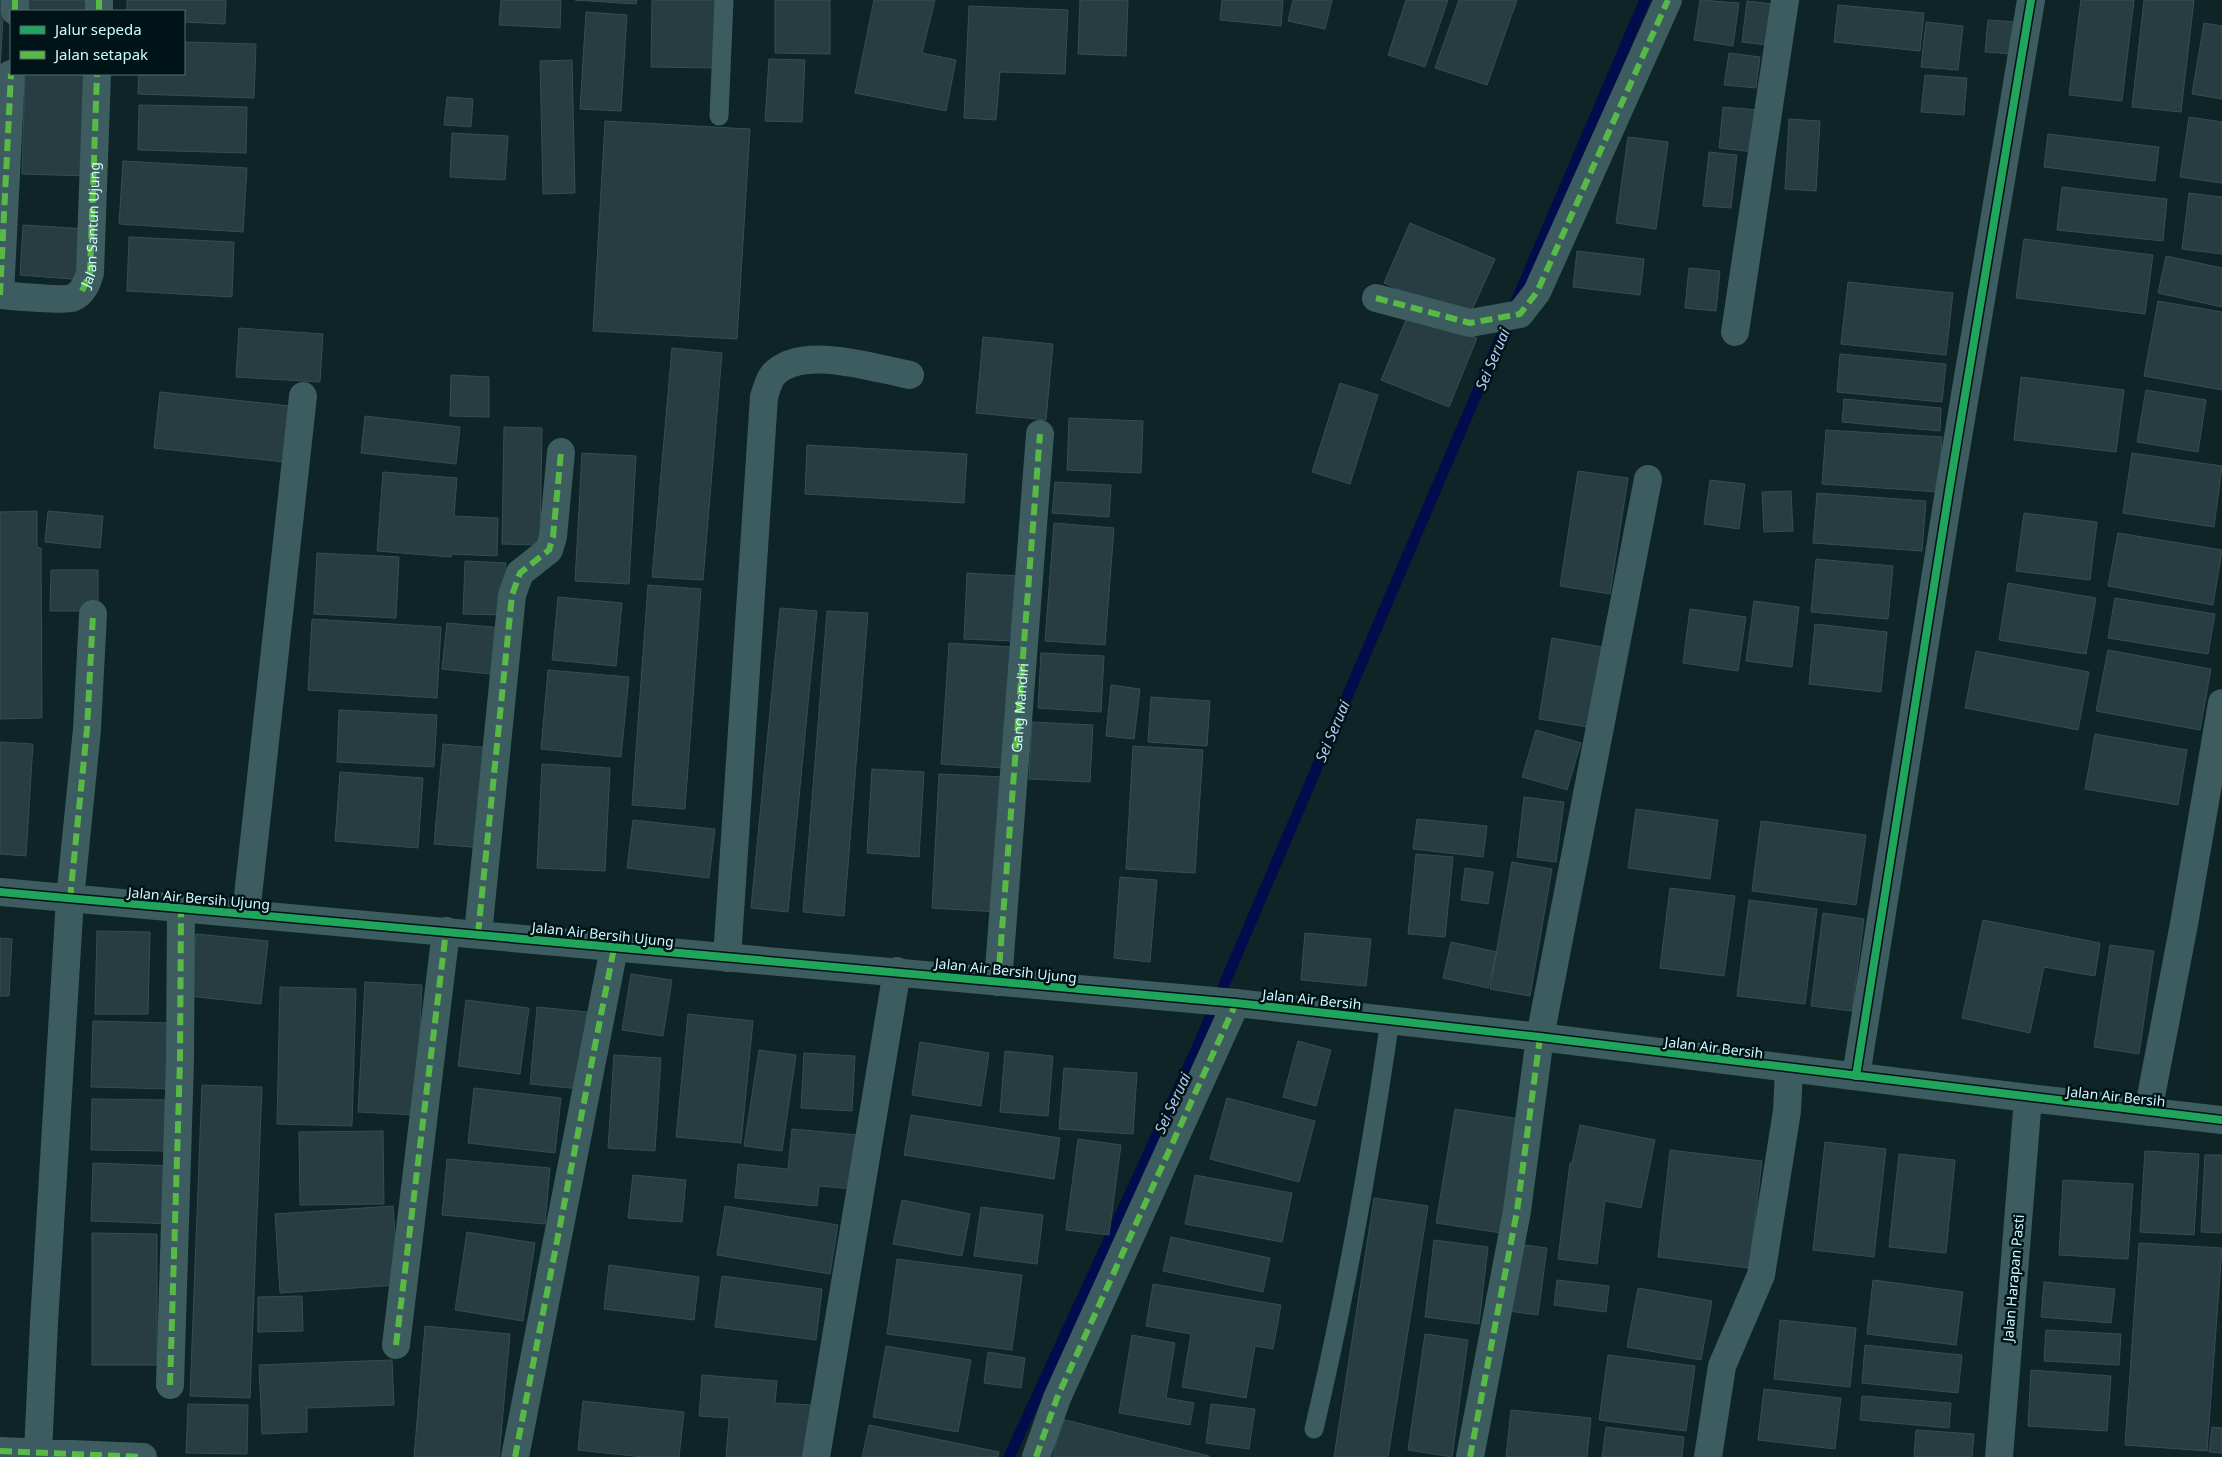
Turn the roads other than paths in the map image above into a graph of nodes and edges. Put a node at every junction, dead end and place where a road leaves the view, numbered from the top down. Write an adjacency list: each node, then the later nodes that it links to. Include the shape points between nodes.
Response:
1 (724, 0): 7 (lane)
2 (1668, 0): 9 (street, via 1537,292 1520,314 1482,322 1456,321)
3 (1785, 0): 10 (street)
4 (2031, 0): 32 (street)
5 (12, 75): 8 (street)
6 (97, 75): 8 (street, Jalan Santun Ujung, via 88,281 82,291 71,298)
7 (719, 116)
8 (0, 295)
9 (1376, 298)
10 (1735, 332)
11 (910, 375): 25 (street, via 818,358 794,362 772,376 764,396)
12 (303, 396): 21 (street)
13 (1040, 434): 27 (street, Gang Mandiri)
14 (562, 452): 23 (street, via 549,550 520,573 512,595)
15 (1648, 479): 30 (street)
16 (93, 614): 19 (street, via 87,728)
17 (2222, 703): 34 (street)
18 (0, 892): 19 (street, Jalan Air Bersih Ujung)
19 (70, 899): 20 (street, Jalan Air Bersih Ujung); 40 (street)
20 (181, 908): 21 (street, Jalan Air Bersih Ujung); 37 (street, via 180,1061)
21 (246, 914): 22 (street, Jalan Air Bersih Ujung)
22 (446, 931): 23 (street, Jalan Air Bersih Ujung); 36 (street)
23 (478, 934): 24 (street, Jalan Air Bersih Ujung)
24 (614, 948): 25 (street, Jalan Air Bersih Ujung); 43 (street)
25 (727, 958): 26 (street, Jalan Air Bersih Ujung)
26 (897, 972): 27 (street, Jalan Air Bersih Ujung); 41 (street)
27 (998, 982): 28 (street, Jalan Air Bersih Ujung)
28 (1223, 1003): 29 (street, Jalan Air Bersih); 44 (street, via 1057,1398)
29 (1390, 1020): 30 (street, Jalan Air Bersih); 38 (lane, via 1371,1150 1339,1326)
30 (1540, 1038): 31 (street, Jalan Air Bersih); 45 (street, via 1517,1210)
31 (1789, 1069): 32 (street, Jalan Air Bersih); 46 (street, via 1787,1111 1761,1275 1722,1366)
32 (1856, 1076): 33 (street, Jalan Air Bersih)
33 (2028, 1098): 34 (street, Jalan Air Bersih); 47 (street, Jalan Harapan Pasti)
34 (2148, 1112): 35 (street, Jalan Air Bersih)
35 (2222, 1120)
36 (396, 1345)
37 (170, 1385)
38 (1314, 1429)
39 (0, 1451): 40 (street)
40 (38, 1452): 42 (street)
41 (819, 1456)
42 (143, 1457)
43 (515, 1457)
44 (1036, 1457)
45 (1470, 1457)
46 (1708, 1457)
47 (1998, 1457)

